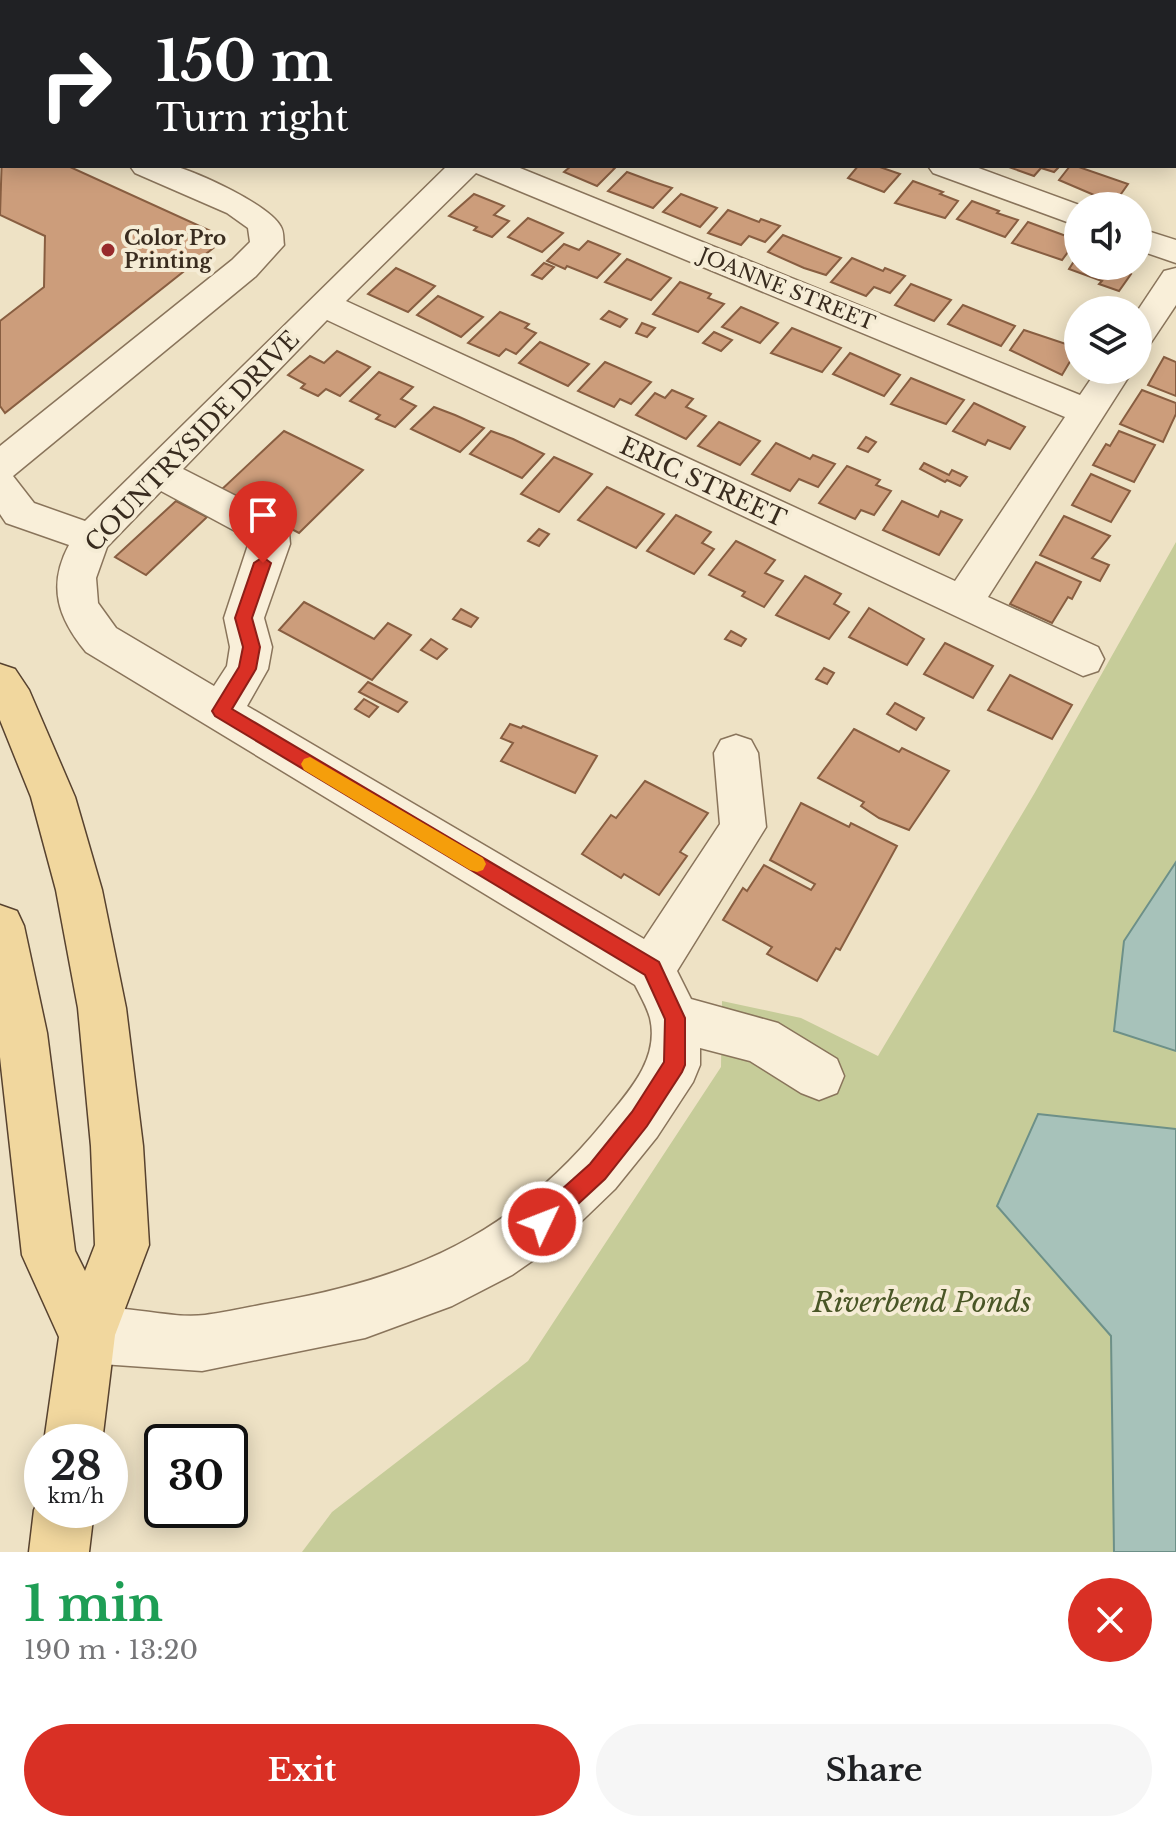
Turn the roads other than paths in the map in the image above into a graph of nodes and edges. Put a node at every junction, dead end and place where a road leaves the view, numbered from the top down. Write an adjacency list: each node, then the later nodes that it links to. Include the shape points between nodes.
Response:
1 (150, 168): 13 (street, via 249,212 267,230 267,245)
2 (463, 168): 9 (street, COUNTRYSIDE DRIVE)
3 (492, 168): 12 (street, JOANNE STREET)
4 (949, 168): 5 (street)
5 (1064, 211)
6 (1152, 243): 7 (street)
7 (1176, 252)
8 (1176, 279): 10 (street)
9 (323, 304): 14 (street, COUNTRYSIDE DRIVE); 17 (street, ERIC STREET)
10 (1152, 315)
11 (1106, 384): 12 (street)
12 (1087, 412): 17 (street)
13 (0, 466)
14 (157, 472): 16 (street, COUNTRYSIDE DRIVE); 20 (street, via 269,533 270,544 244,618 251,647 247,669)
15 (0, 486): 16 (street, via 20,513)
16 (92, 538): 20 (street, COUNTRYSIDE DRIVE, via 74,583 77,606 88,627 101,640)
17 (962, 603): 18 (street, ERIC STREET)
18 (1083, 659)
19 (0, 681): 26 (main road, via 14,702 53,797 79,890 102,1008 122,1245)
20 (221, 711): 23 (street, COUNTRYSIDE DRIVE)
21 (736, 753): 23 (street, via 743,827)
22 (0, 926): 26 (main road, via 22,1033 49,1255)
23 (652, 969): 24 (street)
24 (675, 1018): 25 (street, via 761,1040); 26 (street, via 675,1065 639,1119 597,1171 542,1222 493,1256 433,1287 311,1323 202,1343)
25 (819, 1076)
26 (87, 1335): 27 (main road)
27 (75, 1424)
28 (62, 1528): 29 (main road)
29 (59, 1552)

